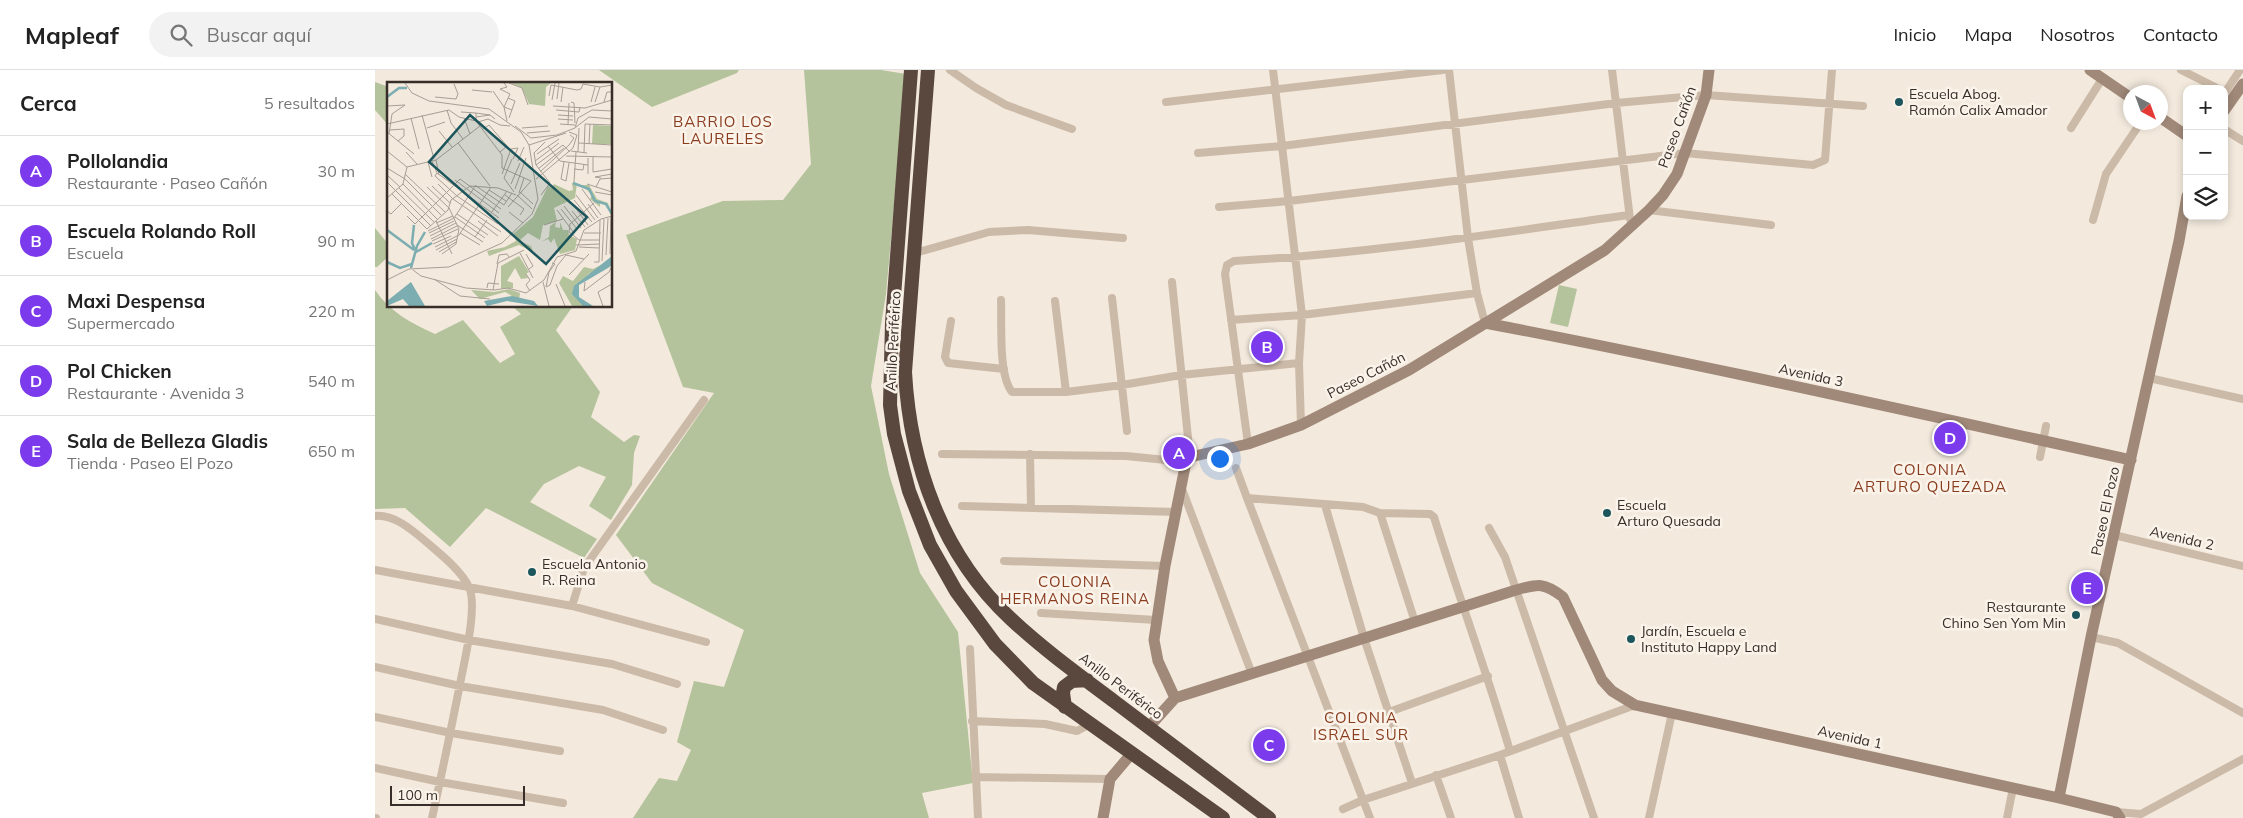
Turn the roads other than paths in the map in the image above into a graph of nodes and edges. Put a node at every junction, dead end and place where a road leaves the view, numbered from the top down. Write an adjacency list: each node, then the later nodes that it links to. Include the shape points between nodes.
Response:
1 (911, 70): 114 (highway, Anillo Periférico, via 890,372 890,405 898,450 919,517 956,590 1002,651 1033,683)
2 (927, 70): 47 (highway, Anillo Periférico)
3 (950, 70): 28 (street, via 1006,105)
4 (1273, 70): 17 (street)
5 (1443, 70): 17 (street)
6 (1449, 70): 26 (street)
7 (1612, 70): 21 (street)
8 (1709, 70): 19 (street, Paseo Cañón)
9 (1832, 70): 22 (street)
10 (2090, 70): 13 (street)
11 (2181, 70): 15 (street)
12 (2240, 70): 16 (street)
13 (2102, 79): 18 (street); 27 (street)
14 (2243, 84): 23 (street)
15 (2210, 85)
16 (2228, 86)
17 (1275, 90): 20 (street); 33 (street)
18 (2123, 93)
19 (1706, 94): 21 (street); 22 (street); 35 (street, Paseo Cañón)
20 (1166, 102)
21 (1616, 103): 26 (street); 36 (street)
22 (1829, 105): 24 (street); 35 (street, via 1825,160 1821,164 1813,166)
23 (2228, 105)
24 (1863, 106)
25 (2168, 123): 31 (street)
26 (1454, 124): 33 (street); 37 (street)
27 (2071, 128)
28 (1072, 129)
29 (2136, 130): 43 (street, via 2106,174)
30 (2227, 130): 32 (street)
31 (2183, 133)
32 (2243, 141)
33 (1282, 146): 34 (street); 38 (street)
34 (1198, 153)
35 (1685, 153): 36 (street); 40 (street, Paseo Cañón, via 1677,174)
36 (1622, 160): 37 (street); 42 (street)
37 (1463, 180): 38 (street); 46 (street)
38 (1289, 201): 39 (street); 48 (street)
39 (1219, 207)
40 (1649, 210): 42 (street, Paseo Cañón); 44 (street)
41 (2183, 215): 62 (street, Paseo El Pozo)
42 (1630, 220): 46 (street); 57 (street, Paseo Cañón, via 1605,250)
43 (2093, 220)
44 (1771, 225)
45 (1123, 238): 47 (street, via 1028,230 989,232)
46 (1468, 238): 48 (street); 50 (street)
47 (915, 253): 109 (highway, Anillo Periférico, via 905,372 907,409 921,472 931,500 962,560 990,596 1034,639)
48 (1296, 258): 54 (street); 55 (street, via 1234,261 1227,265 1225,274)
49 (1172, 282): 61 (street)
50 (1477, 292): 54 (street); 57 (street)
51 (1112, 298): 63 (street)
52 (1001, 300): 59 (street)
53 (1055, 301): 64 (street)
54 (1302, 315): 55 (street); 58 (street)
55 (1231, 320): 60 (street)
56 (951, 321): 59 (street, via 945,357 947,363)
57 (1485, 323): 67 (street, Paseo Cañón, via 1409,370); 70 (street, Avenida 3, via 1687,362)
58 (1299, 363): 60 (street); 67 (street)
59 (1004, 369): 64 (street, via 1012,392)
60 (1238, 370): 61 (street); 71 (street)
61 (1181, 375): 63 (street); 75 (street)
62 (2149, 378): 65 (street); 76 (street, Paseo El Pozo)
63 (1122, 385): 64 (street); 69 (street)
64 (1066, 392)
65 (2243, 399)
66 (704, 400): 94 (street, via 584,568)
67 (1301, 424): 71 (street, Paseo Cañón)
68 (2046, 426): 70 (street)
69 (1127, 431)
70 (2043, 441): 74 (street); 76 (street, Avenida 3)
71 (1248, 444): 75 (street, Paseo Cañón)
72 (942, 454): 73 (street)
73 (1030, 454): 75 (street); 82 (street)
74 (2040, 457)
75 (1188, 459): 78 (street)
76 (2131, 460): 87 (street, Paseo El Pozo)
77 (1236, 468): 79 (street)
78 (1181, 488): 83 (street); 107 (street)
79 (1247, 498): 80 (street); 105 (street)
80 (1325, 505): 84 (street, via 1363,507); 101 (street)
81 (962, 506): 82 (street)
82 (1031, 507): 83 (street)
83 (1176, 512): 89 (street)
84 (1380, 513): 95 (street, via 1430,514 1434,517); 99 (street)
85 (375, 516): 92 (street, via 383,515 398,521 421,537 453,566)
86 (1489, 528): 93 (street, via 1505,557)
87 (2114, 535): 90 (street, Avenida 2); 100 (street, Paseo El Pozo)
88 (1004, 561): 89 (street)
89 (1165, 566): 98 (street)
90 (2243, 566)
91 (375, 570): 92 (street)
92 (469, 587): 94 (street); 102 (street)
93 (1516, 590): 95 (street, Avenida 1); 113 (street, Avenida 1, via 1538,584 1551,587 1563,597 1602,680 1612,691); 123 (street)
94 (572, 606): 103 (street)
95 (1461, 607): 99 (street, Avenida 1); 108 (street)
96 (1041, 613): 98 (street)
97 (375, 619): 102 (street)
98 (1155, 620): 112 (street, via 1158,661)
99 (1415, 622): 101 (street, Avenida 1)
100 (2091, 637): 117 (street, via 2118,643); 137 (street, Paseo El Pozo)
101 (1364, 638): 105 (street, Avenida 1); 115 (street)
102 (469, 640): 110 (street, via 612,664); 111 (street)
103 (706, 642)
104 (970, 649): 119 (street)
105 (1306, 657): 107 (street, Avenida 1); 138 (street)
106 (375, 667): 111 (street)
107 (1252, 674): 112 (street, Avenida 1)
108 (1488, 676): 115 (street); 126 (street)
109 (1087, 680): 114 (highway, via 1073,681 1064,687); 121 (highway, Anillo Periférico)
110 (677, 684)
111 (459, 686): 122 (street, via 603,710); 124 (street)
112 (1175, 698): 121 (street)
113 (1635, 705): 116 (street, Avenida 1); 123 (street)
114 (1065, 707): 120 (highway, Anillo Periférico)
115 (1389, 712): 135 (street)
116 (1673, 713): 136 (street, Avenida 1); 152 (street)
117 (2243, 713)
118 (375, 717): 124 (street)
119 (972, 721): 120 (street, via 1045,724 1077,731); 132 (street)
120 (1089, 724): 127 (highway, Anillo Periférico)
121 (1149, 727): 147 (highway, Anillo Periférico)
122 (663, 730)
123 (1564, 730): 126 (street); 151 (street)
124 (451, 734): 125 (street); 134 (street)
125 (560, 751)
126 (1510, 751): 128 (street)
127 (1131, 753): 133 (street); 146 (highway, Anillo Periférico)
128 (1500, 755): 131 (street); 150 (street)
129 (2243, 760): 142 (street)
130 (375, 768): 134 (street)
131 (1436, 775): 135 (street); 149 (street)
132 (975, 777): 133 (street); 144 (street)
133 (1110, 779): 145 (street)
134 (440, 782): 139 (street); 143 (street)
135 (1412, 783): 138 (street)
136 (2013, 788): 137 (street, Avenida 1); 153 (street)
137 (2059, 798): 141 (street)
138 (1363, 800): 140 (street); 148 (street)
139 (563, 803)
140 (1343, 809)
141 (2118, 815): 142 (street)
142 (2143, 816)
143 (432, 818)
144 (978, 818)
145 (1103, 818)
146 (1223, 818)
147 (1269, 818)
148 (1370, 818)
149 (1451, 818)
150 (1519, 818)
151 (1594, 818)
152 (1649, 818)
153 (2007, 818)

